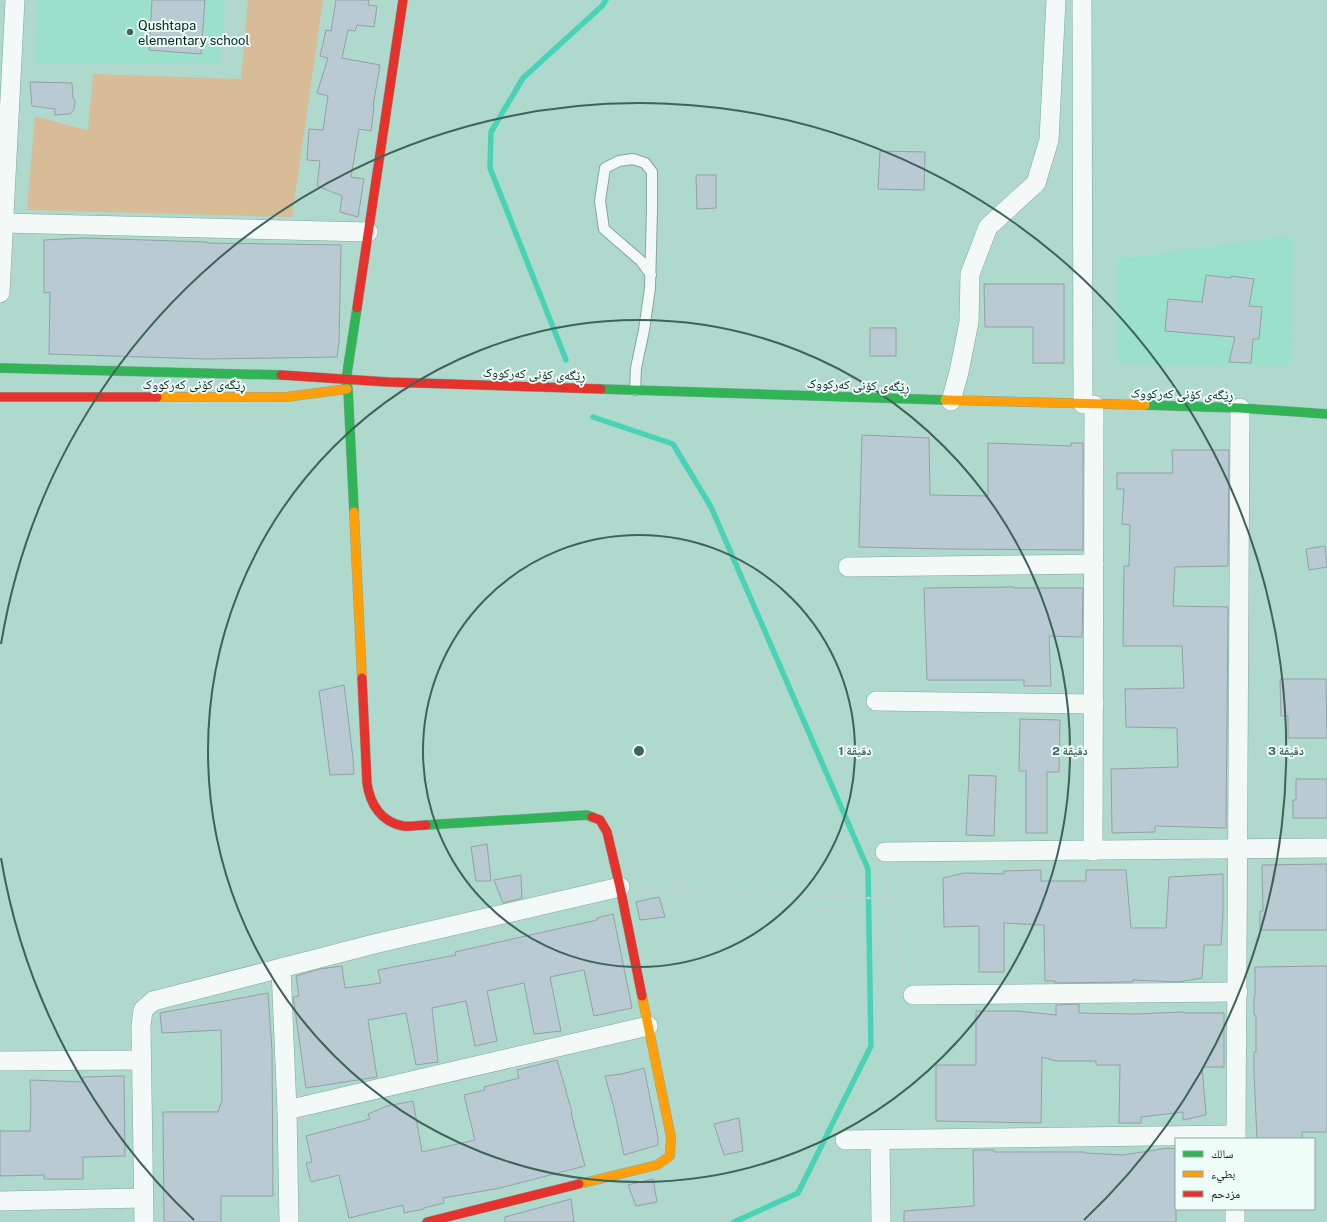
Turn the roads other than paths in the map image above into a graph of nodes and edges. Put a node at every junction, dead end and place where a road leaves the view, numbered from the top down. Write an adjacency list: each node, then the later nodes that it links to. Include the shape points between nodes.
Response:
1 (15, 0): 5 (street)
2 (403, 0): 6 (street)
3 (1056, 0): 15 (street, via 1049,140 1036,183 988,227 970,274 969,322)
4 (1082, 0): 16 (street)
5 (4, 223): 6 (street); 8 (street)
6 (368, 232): 10 (street)
7 (651, 275): 7 (lane, via 652,172 645,163 633,159 619,161 605,168 600,201 604,228 641,261); 13 (lane, via 636,368)
8 (0, 293)
9 (0, 368): 10 (street, ڕێگەی کۆنی کەرکووک, via 285,375)
10 (346, 380): 11 (street, ڕێگەی کۆنی کەرکووک); 12 (street)
11 (388, 382): 12 (street, ڕێگەی کۆنی کەرکووک); 13 (street, ڕێگەی کۆنی کەرکووک)
12 (348, 389): 14 (street, ڕێگەی کۆنی کەرکووک, via 286,397); 27 (street, via 367,783 368,796 374,807 382,816 404,826 586,815 600,820 608,832)
13 (635, 390): 15 (street, ڕێگەی کۆنی کەرکووک)
14 (0, 397)
15 (951, 401): 16 (street, ڕێگەی کۆنی کەرکووک)
16 (1089, 404): 17 (street, ڕێگەی کۆنی کەرکووک); 19 (street)
17 (1240, 408): 18 (street, ڕێگەی کۆنی کەرکووک); 24 (street)
18 (1327, 414)
19 (1094, 564): 20 (street); 22 (street)
20 (848, 567)
21 (876, 701): 22 (street)
22 (1094, 704): 25 (street)
23 (1327, 848): 24 (street)
24 (1238, 849): 25 (street); 29 (street)
25 (1093, 851): 26 (street)
26 (885, 852)
27 (620, 887): 28 (street); 31 (street)
28 (281, 968): 32 (street, via 153,1001 143,1010); 34 (street)
29 (1238, 992): 30 (street); 35 (street)
30 (913, 995)
31 (648, 1026): 34 (street); 43 (street, via 671,1137 670,1156 657,1165)
32 (141, 1060): 33 (street); 38 (street)
33 (0, 1061)
34 (286, 1110): 42 (street)
35 (1236, 1137): 37 (street)
36 (845, 1140): 37 (street)
37 (880, 1140): 44 (street)
38 (143, 1198): 39 (street); 41 (street)
39 (0, 1201)
40 (1235, 1210): 45 (street)
41 (144, 1222)
42 (289, 1222)
43 (428, 1222)
44 (881, 1222)
45 (1235, 1222)

